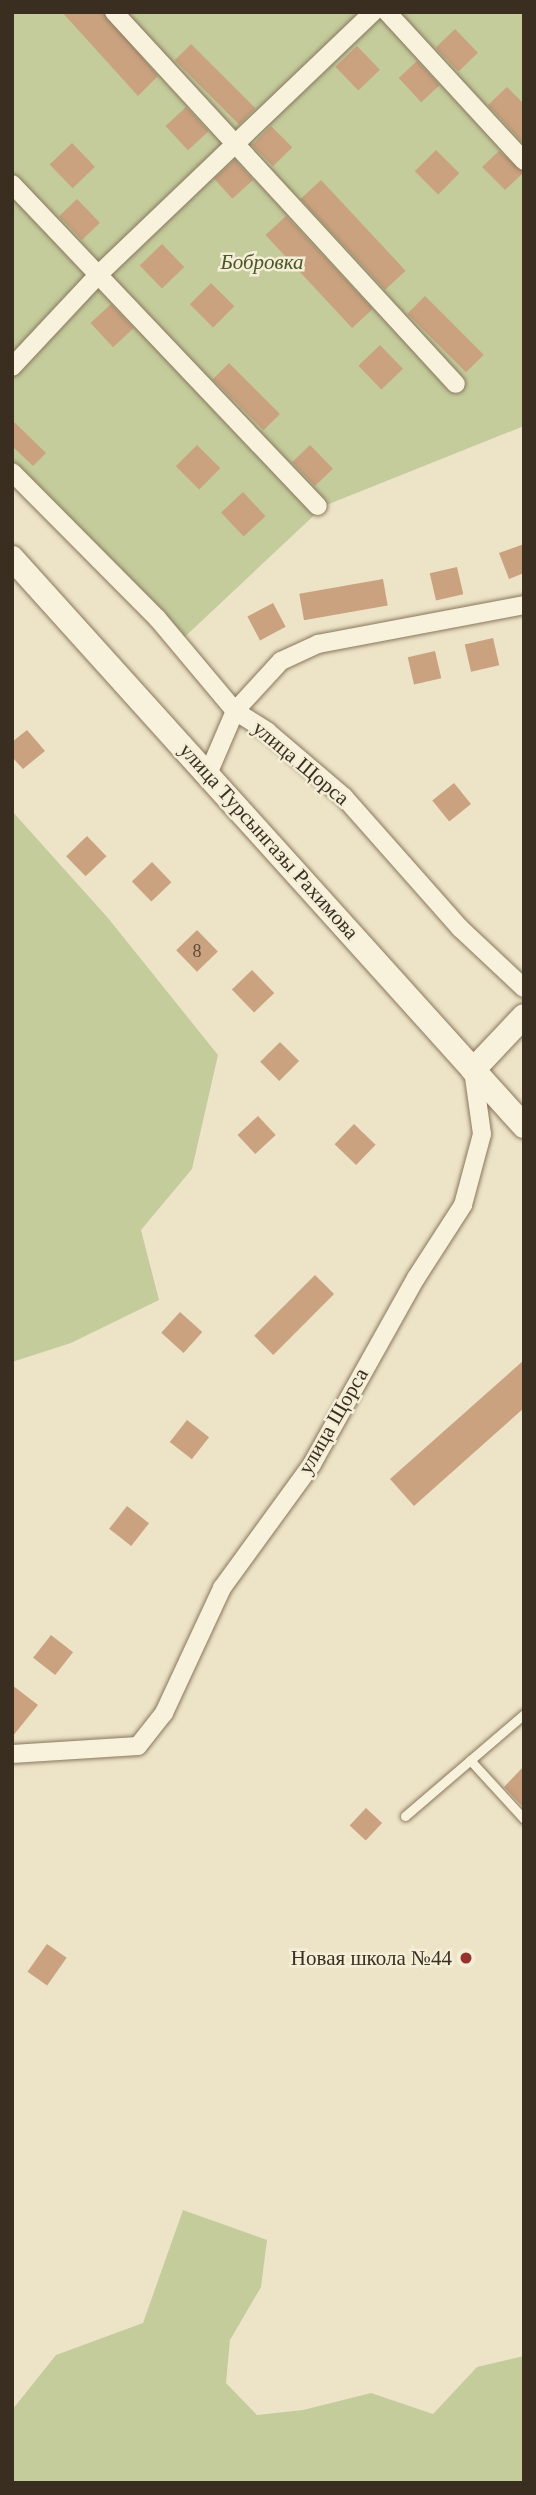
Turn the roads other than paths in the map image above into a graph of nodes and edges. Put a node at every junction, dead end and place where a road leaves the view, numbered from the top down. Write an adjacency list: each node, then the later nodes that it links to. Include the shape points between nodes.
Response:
1 (114, 12): 4 (street)
2 (373, 12): 4 (street)
3 (387, 12): 5 (street)
4 (235, 143): 7 (street); 9 (street)
5 (524, 161)
6 (12, 184): 7 (street)
7 (98, 275): 8 (street); 11 (street)
8 (12, 367)
9 (456, 384)
10 (12, 472): 14 (street, via 157,618)
11 (318, 506)
12 (12, 558): 15 (street, улица Турсынгазы Рахимова)
13 (524, 605): 14 (street, улица Щорса, via 318,644 282,661)
14 (235, 711): 15 (street); 16 (street, улица Щорса, via 268,732 344,797 460,928)
15 (208, 774): 18 (street, улица Турсынгазы Рахимова)
16 (524, 988)
17 (524, 1016): 18 (street)
18 (473, 1070): 19 (street, улица Турсынгазы Рахимова); 21 (street, улица Щорса, via 482,1134 463,1205 416,1278 312,1464 222,1588 164,1713 138,1746)
19 (524, 1126)
20 (524, 1714): 22 (lane)
21 (12, 1755)
22 (470, 1760): 23 (lane); 24 (lane)
23 (405, 1816)
24 (524, 1819)

